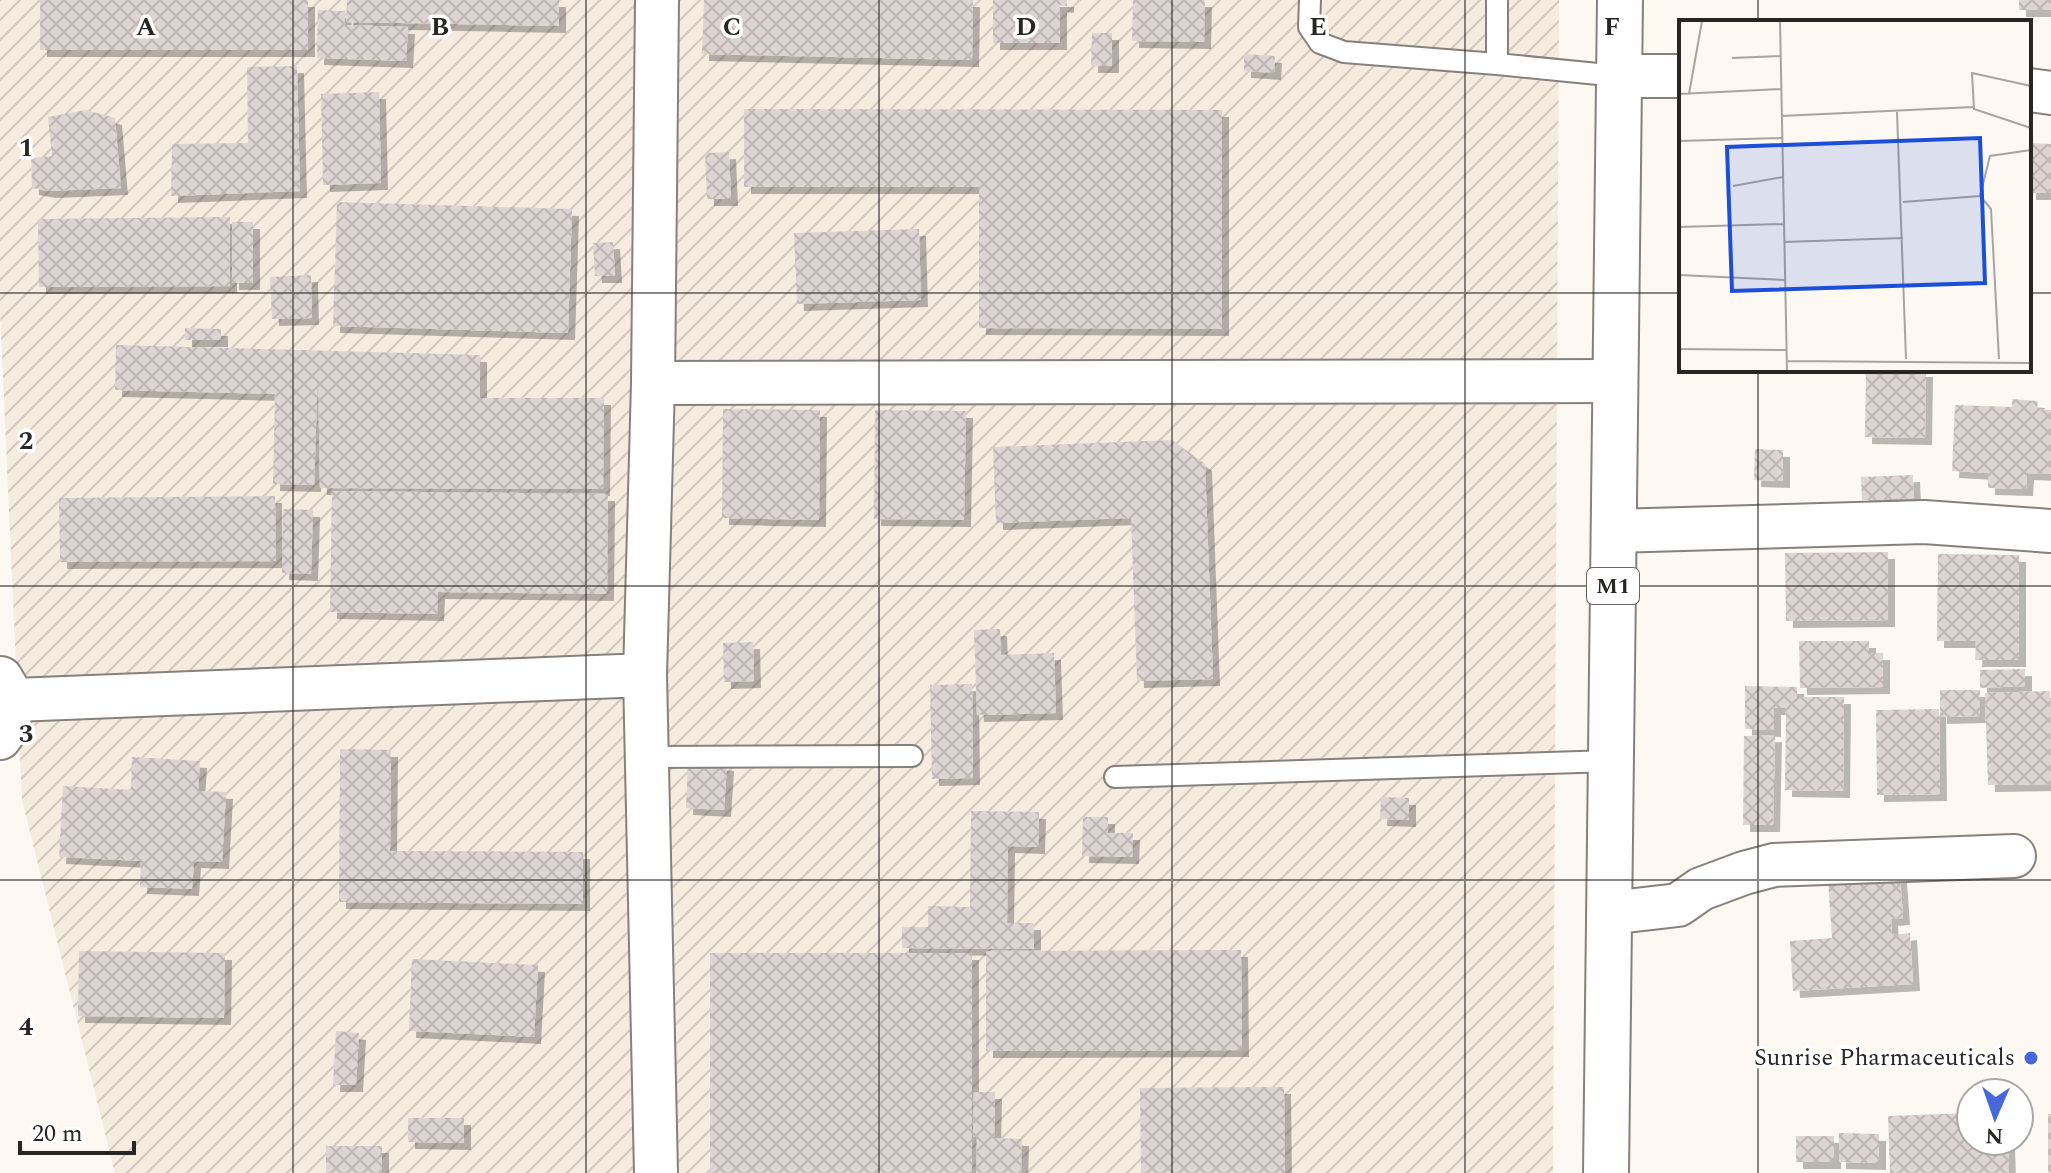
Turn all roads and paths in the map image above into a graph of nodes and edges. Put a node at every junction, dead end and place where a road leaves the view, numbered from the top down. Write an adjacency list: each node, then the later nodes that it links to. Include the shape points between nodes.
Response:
1 (657, 0): 11 (street)
2 (1310, 0): 5 (lane, via 1309,27 1320,43 1344,52)
3 (1497, 0): 5 (lane)
4 (1620, 0): 6 (highway, M1)
5 (1497, 64): 6 (lane)
6 (1618, 76): 7 (street); 10 (highway, M1)
7 (1679, 76)
8 (2031, 90): 9 (street)
9 (2051, 93)
10 (1616, 381): 11 (street); 12 (highway, M1)
11 (653, 383): 14 (street)
12 (1613, 531): 13 (street, via 1924,522); 18 (highway, M1)
13 (2051, 531)
14 (645, 675): 15 (street); 17 (street)
15 (5, 705)
16 (912, 756): 17 (lane)
17 (647, 757): 22 (street)
18 (1611, 761): 19 (lane); 21 (highway, M1)
19 (1115, 777)
20 (2014, 856): 21 (street, via 1774,865 1701,889 1678,905)
21 (1609, 913): 23 (highway, M1)
22 (656, 1173)
23 (1606, 1173)

